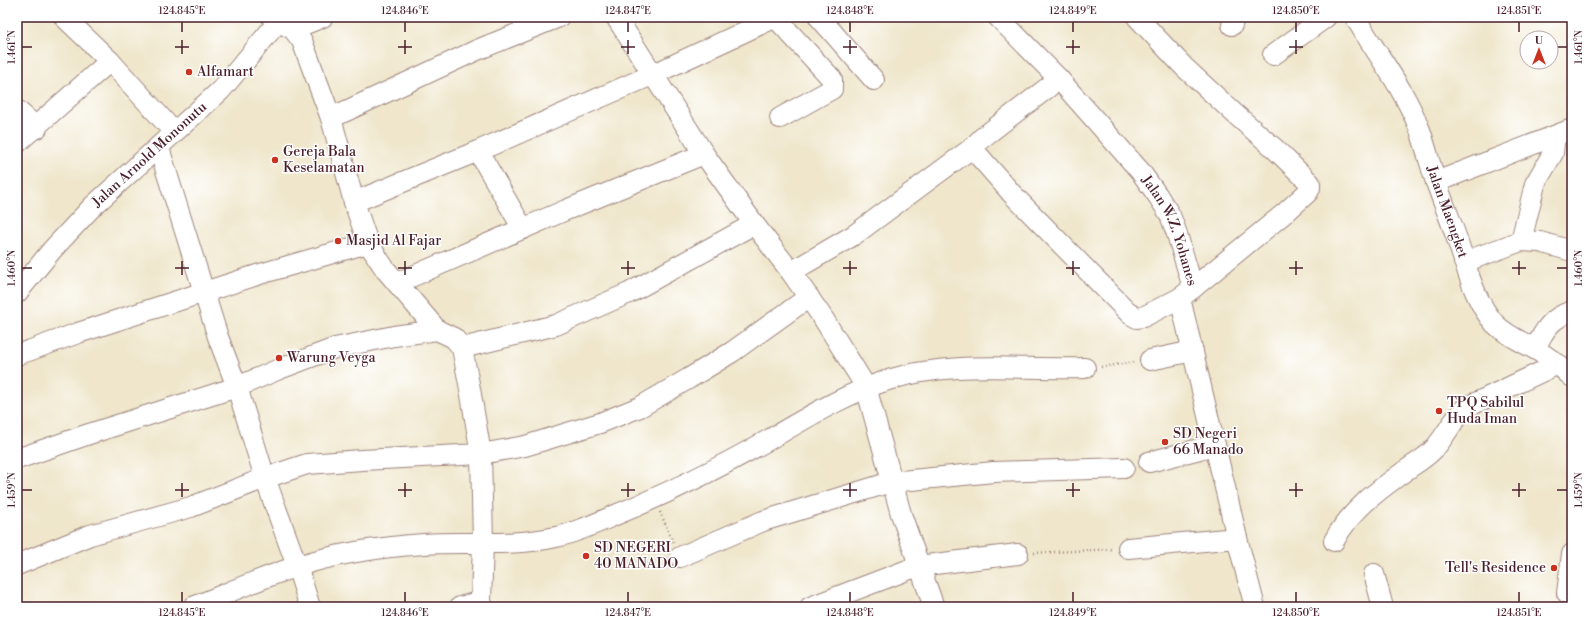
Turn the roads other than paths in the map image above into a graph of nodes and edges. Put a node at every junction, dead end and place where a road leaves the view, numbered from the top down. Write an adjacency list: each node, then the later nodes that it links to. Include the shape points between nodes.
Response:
1 (64, 17): 13 (street)
2 (323, 17): 11 (street)
3 (559, 17): 18 (street, via 477,50)
4 (616, 17): 14 (street)
5 (776, 17): 14 (street); 19 (street, via 832,79 833,85 832,89)
6 (819, 17): 16 (street)
7 (998, 17): 15 (street, Jalan W.Z. Yohanes)
8 (1137, 17): 40 (street, via 1184,67 1306,178 1310,186 1308,192 1286,212)
9 (1326, 17): 12 (street)
10 (1355, 17): 28 (street, Jalan Maengket, via 1406,99 1420,130)
11 (281, 21): 18 (street, via 302,41); 21 (street, Jalan Arnold Mononutu, via 221,90)
12 (1273, 55)
13 (110, 61): 20 (street); 21 (street)
14 (654, 74): 26 (street); 27 (street)
15 (1059, 79): 25 (street); 40 (street, Jalan W.Z. Yohanes, via 1140,171 1170,215 1177,234)
16 (874, 80)
17 (17, 110): 20 (street)
18 (331, 118): 29 (street)
19 (780, 118)
20 (36, 128): 23 (street)
21 (174, 132): 24 (street, Jalan Arnold Mononutu)
22 (1564, 133): 28 (street); 32 (street, via 1535,184)
23 (17, 143)
24 (159, 148): 38 (street); 39 (street, Jalan Arnold Mononutu, via 92,208 52,250)
25 (972, 148): 36 (street, via 854,235); 40 (street, via 1013,195 1130,314 1137,318 1143,317)
26 (478, 151): 29 (street); 31 (street)
27 (704, 154): 30 (street); 31 (street)
28 (1436, 182): 35 (street, Jalan Maengket)
29 (354, 202): 33 (street)
30 (754, 224): 36 (street); 44 (street, via 629,293 556,325)
31 (523, 229): 37 (street)
32 (1521, 241): 34 (street, via 1540,242); 35 (street)
33 (368, 243): 37 (street); 38 (street)
34 (1572, 250)
35 (1464, 262): 45 (street, Jalan Maengket, via 1478,297 1495,324)
36 (791, 272): 41 (street)
37 (397, 283): 43 (street)
38 (203, 292): 47 (street); 51 (street)
39 (17, 293)
40 (1186, 293): 46 (street, Jalan W.Z. Yohanes)
41 (809, 297): 52 (street); 54 (street, via 732,352 640,407 600,423 525,446)
42 (1572, 310): 45 (street, via 1549,324)
43 (438, 330): 44 (street, via 454,338); 51 (street, via 335,348)
44 (462, 348): 54 (street)
45 (1534, 349): 50 (street, Jalan Maengket)
46 (1193, 351): 48 (street); 53 (street, Jalan W.Z. Yohanes)
47 (17, 355)
48 (1150, 360)
49 (1085, 368): 52 (street, via 948,368 912,373)
50 (1565, 370): 61 (street, via 1465,408 1430,452 1361,506 1346,522)
51 (237, 387): 55 (street); 58 (street)
52 (866, 387): 59 (street); 62 (street, via 836,401 694,481 584,528 556,537)
53 (1215, 445): 56 (street); 60 (street, Jalan W.Z. Yohanes)
54 (481, 454): 58 (street, via 307,464); 62 (street)
55 (17, 459)
56 (1149, 462)
57 (1124, 468): 59 (street, via 994,472)
58 (265, 478): 67 (street, via 191,507 90,536); 68 (street)
59 (891, 482): 66 (street, via 763,521); 69 (street)
60 (1237, 538): 63 (street); 78 (street, Jalan W.Z. Yohanes)
61 (1334, 542)
62 (483, 543): 68 (street, via 425,544 387,548 349,553); 72 (street)
63 (1128, 548)
64 (1018, 554): 69 (street)
65 (1572, 554): 71 (street, via 1567,594)
66 (680, 557)
67 (17, 565)
68 (297, 566): 73 (street); 74 (street)
69 (918, 566): 76 (street); 77 (street)
70 (1374, 574): 79 (street)
71 (1572, 593)
72 (482, 604): 75 (street)
73 (193, 607)
74 (310, 607)
75 (460, 607)
76 (810, 607)
77 (934, 607)
78 (1255, 607)
79 (1383, 607)

